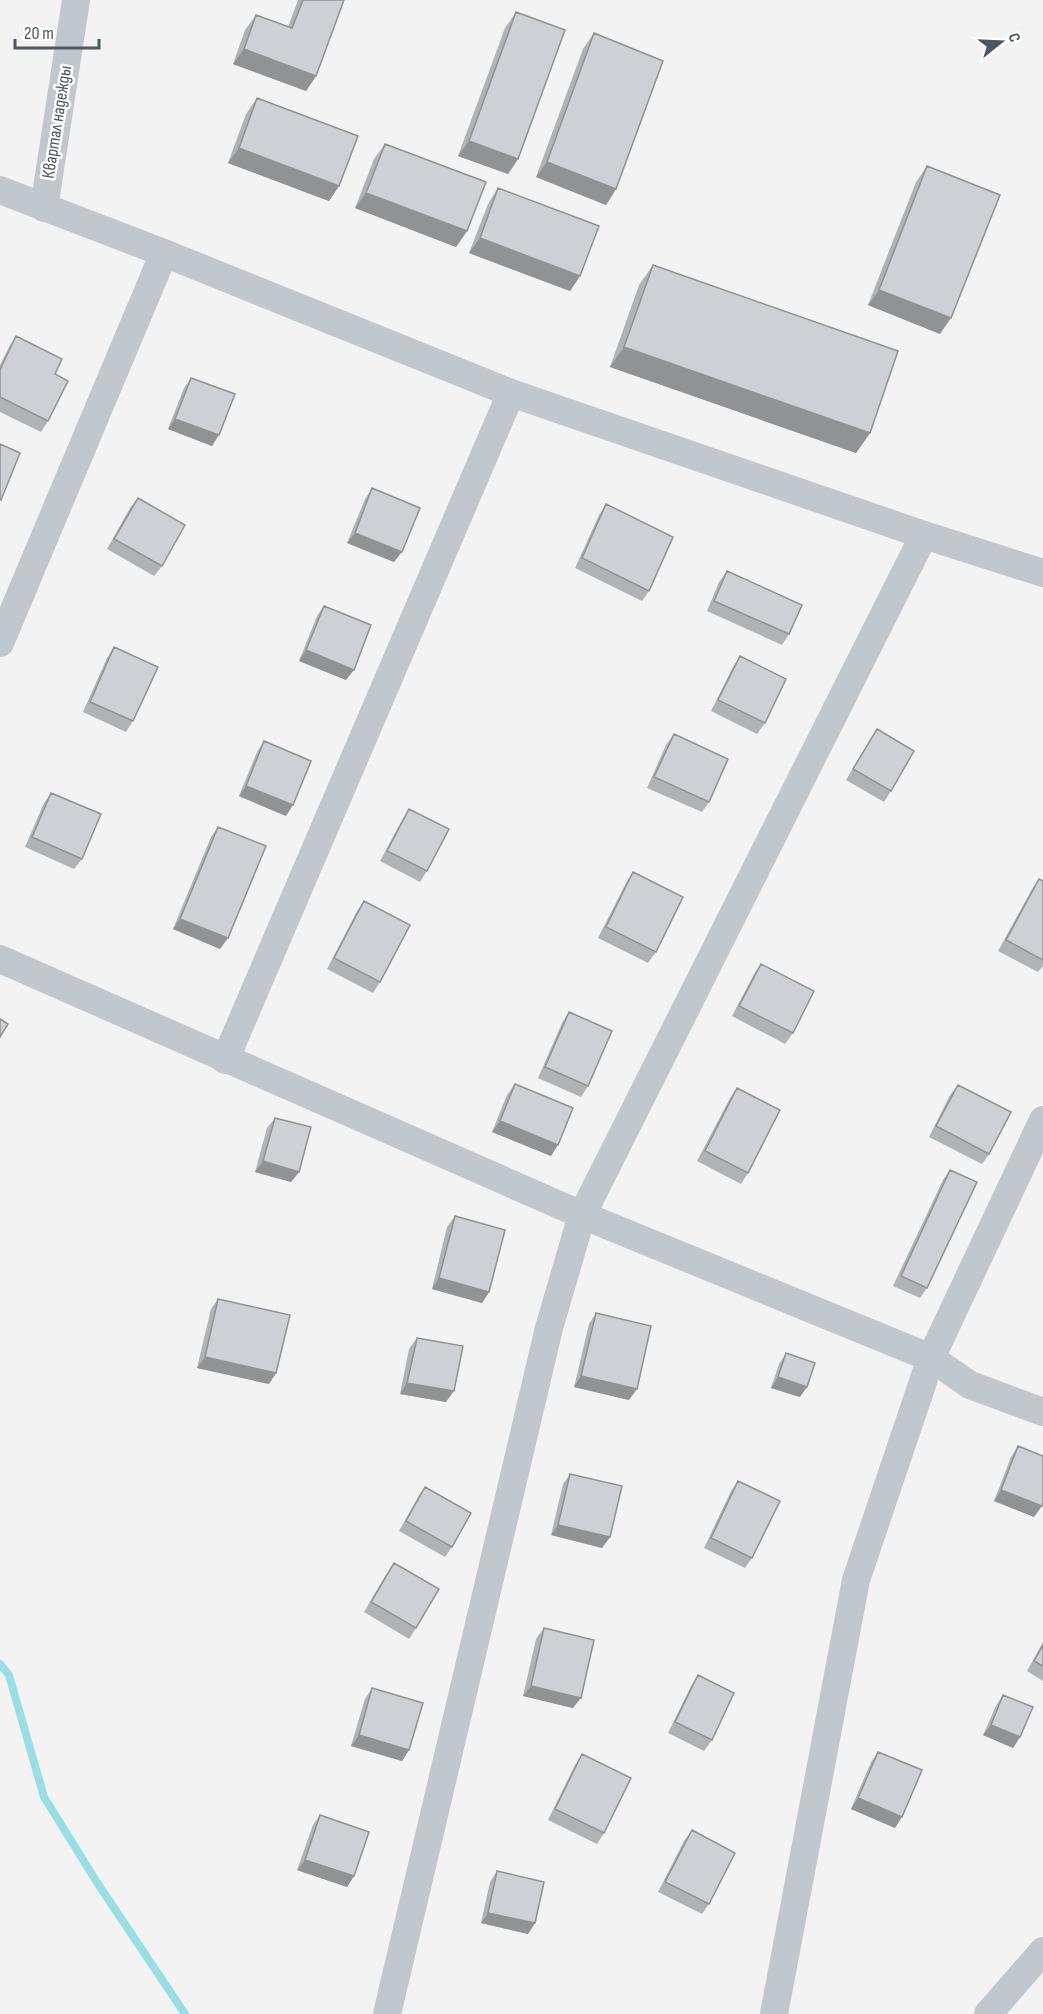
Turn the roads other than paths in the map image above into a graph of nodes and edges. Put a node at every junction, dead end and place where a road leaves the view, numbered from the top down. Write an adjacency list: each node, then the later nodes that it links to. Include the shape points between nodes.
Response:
1 (76, 0): 3 (street, Квартал надежды)
2 (0, 190): 3 (street)
3 (44, 208): 4 (street)
4 (164, 253): 5 (street); 8 (street)
5 (511, 393): 6 (street); 10 (street)
6 (924, 535): 7 (street); 12 (street)
7 (1043, 573)
8 (0, 643)
9 (0, 959): 10 (street)
10 (225, 1060): 12 (street)
11 (1043, 1120): 13 (street)
12 (582, 1215): 13 (street); 16 (street, via 549,1328)
13 (931, 1358): 14 (street, via 970,1385); 17 (street, via 856,1581)
14 (1043, 1412)
15 (1043, 1951): 18 (street)
16 (387, 2014)
17 (774, 2014)
18 (988, 2014)

